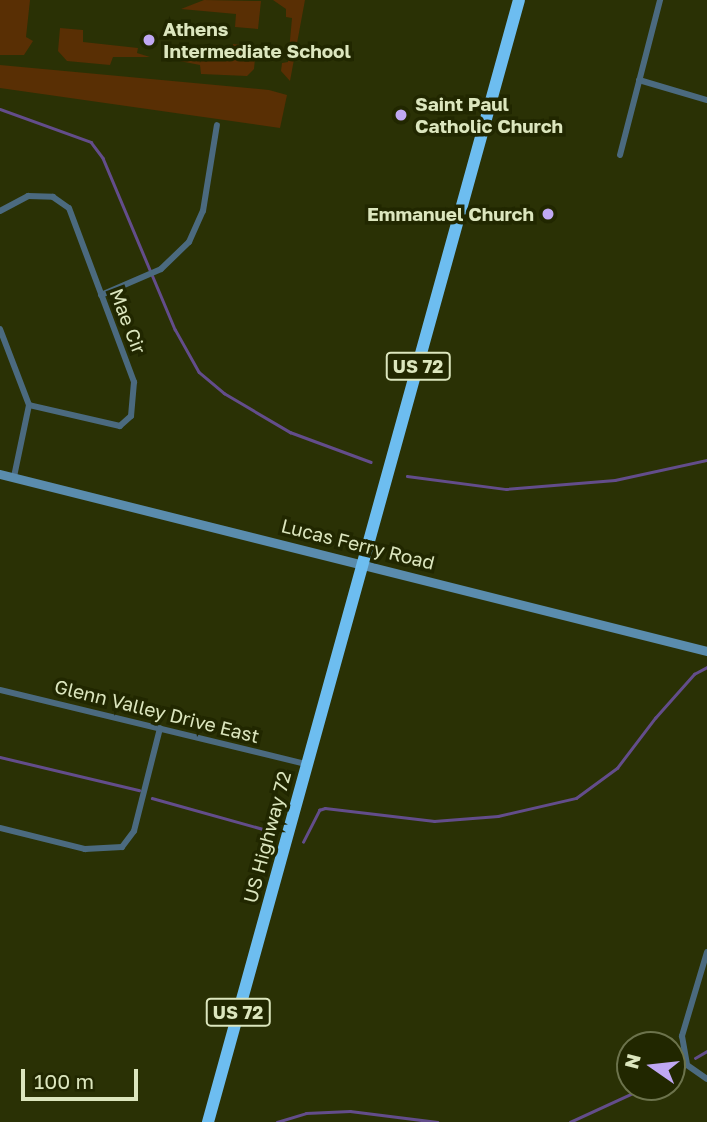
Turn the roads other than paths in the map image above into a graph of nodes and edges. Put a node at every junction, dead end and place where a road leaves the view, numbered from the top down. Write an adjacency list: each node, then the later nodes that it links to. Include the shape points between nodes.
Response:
1 (519, 0): 13 (highway, US 72)
2 (660, 0): 3 (street)
3 (639, 80): 4 (street); 6 (street)
4 (707, 100)
5 (217, 125): 8 (street, via 196,228 181,254 158,271)
6 (620, 155)
7 (0, 211): 8 (street, Mae Cir, via 28,196 62,201 69,208)
8 (102, 295): 10 (street, Mae Cir, via 134,382 127,423 120,426)
9 (0, 329): 10 (street)
10 (29, 405): 12 (street)
11 (0, 474): 12 (street, Lucas Ferry Road)
12 (14, 477): 13 (street, Lucas Ferry Road)
13 (363, 562): 14 (street, Lucas Ferry Road); 17 (highway, US Highway 72 / US 72)
14 (707, 651)
15 (0, 690): 16 (street, Glenn Valley Drive East)
16 (160, 728): 17 (street, Glenn Valley Drive East); 18 (street, via 134,831 122,847 113,851 85,849)
17 (307, 764): 21 (highway, US Highway 72 / US 72)
18 (0, 828)
19 (707, 951): 20 (street, via 682,1037 687,1065)
20 (707, 1079)
21 (208, 1122)

